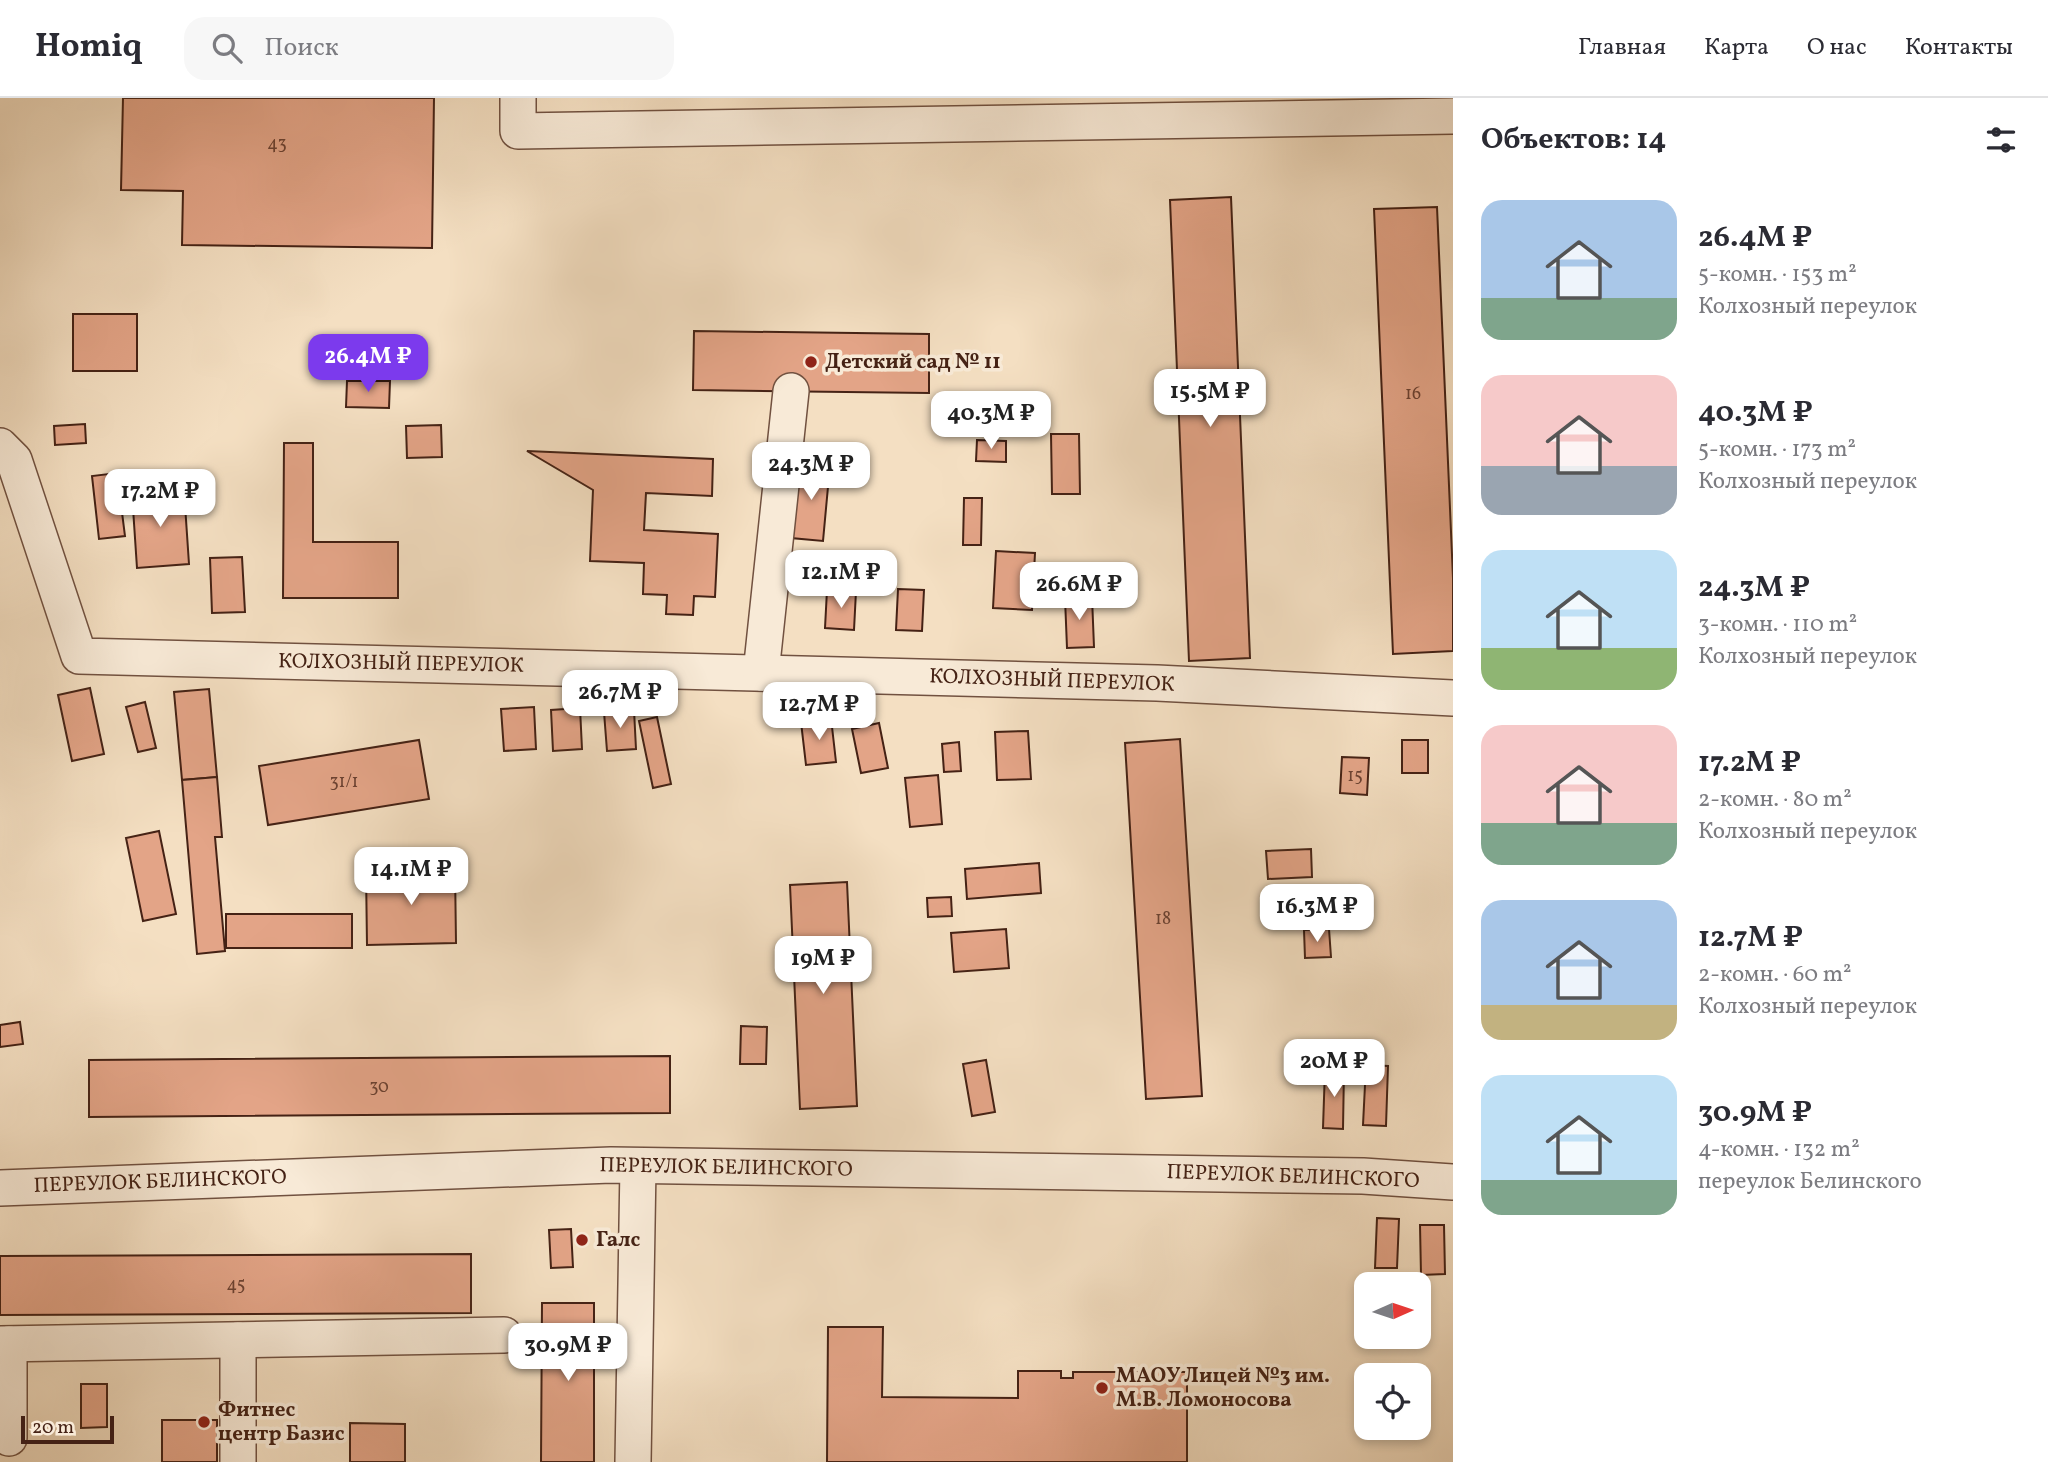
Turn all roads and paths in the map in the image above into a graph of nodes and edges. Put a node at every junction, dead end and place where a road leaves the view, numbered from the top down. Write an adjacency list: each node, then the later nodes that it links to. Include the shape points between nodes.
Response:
1 (518, 98): 2 (street, via 518,131)
2 (1029, 110): 3 (street)
3 (1453, 116)
4 (791, 391): 6 (street)
5 (0, 446): 6 (street, КОЛХОЗНЫЙ ПЕРЕУЛОК, via 14,460 79,656)
6 (761, 673): 7 (street, КОЛХОЗНЫЙ ПЕРЕУЛОК, via 1157,683)
7 (1453, 698)
8 (638, 1166): 9 (street, ПЕРЕУЛОК БЕЛИНСКОГО, via 1363,1176); 10 (street, ПЕРЕУЛОК БЕЛИНСКОГО); 16 (street)
9 (1453, 1182)
10 (0, 1188)
11 (505, 1335): 12 (street)
12 (238, 1340): 13 (street); 15 (street)
13 (5, 1344): 14 (street)
14 (9, 1438)
15 (238, 1462)
16 (633, 1462)

